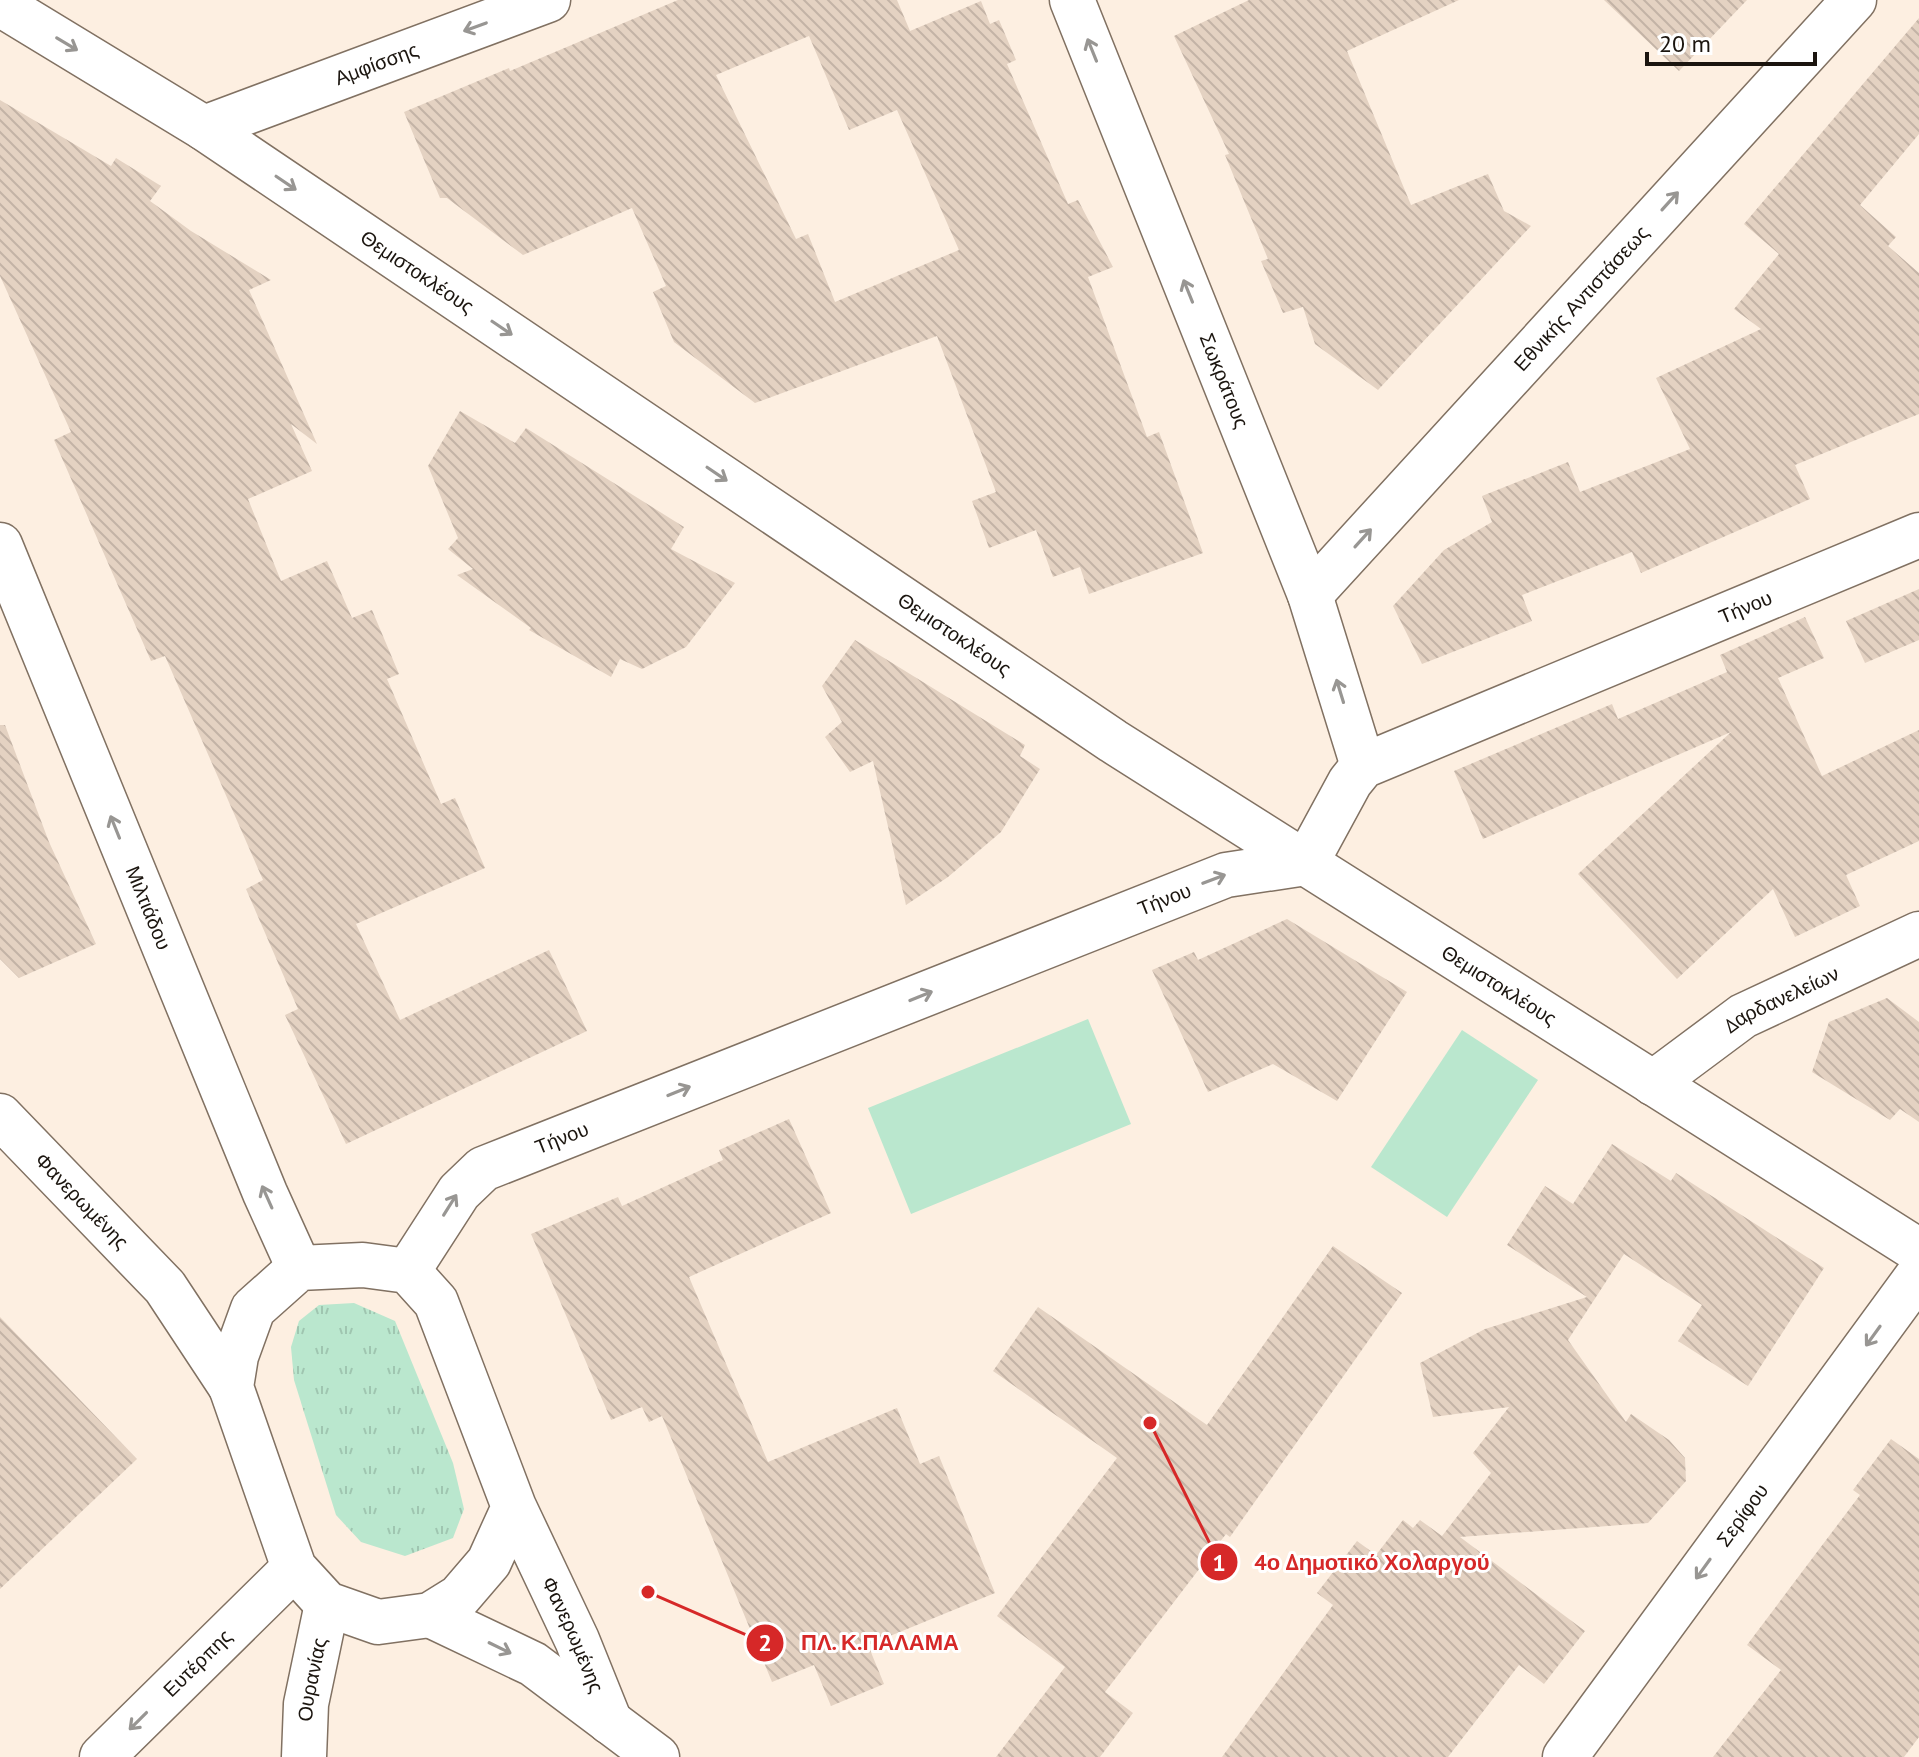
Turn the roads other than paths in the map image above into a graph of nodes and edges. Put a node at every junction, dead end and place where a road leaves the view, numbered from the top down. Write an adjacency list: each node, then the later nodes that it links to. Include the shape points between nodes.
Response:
1 (548, 0): 5 (street, Αμφίσσης, one-way to 5)
2 (1072, 0): 8 (street, Σωκράτους, one-way to 2)
3 (1854, 0): 8 (street, Εθνικής Αντιστάσεως, one-way to 3)
4 (0, 4): 5 (street, Θεμιστοκλέους, one-way to 5)
5 (204, 128): 10 (street, Θεμιστοκλέους, one-way to 10, via 1100,732)
6 (1919, 535): 9 (street, Τήνου)
7 (0, 545): 15 (street, Μιλτιάδου, one-way to 7)
8 (1310, 595): 9 (street, Σωκράτους, one-way to 8)
9 (1363, 766): 10 (street)
10 (1306, 863): 12 (street, Θεμιστοκλέους); 16 (street, Τήνου, one-way to 10, via 459,1192 483,1169 1226,875)
11 (1919, 934): 12 (street, Δαρδανελείων, via 1743,1016)
12 (1653, 1083): 14 (street, Θεμιστοκλέους)
13 (0, 1116): 18 (street, Φανερωμένης)
14 (1919, 1251)
15 (299, 1268): 16 (street, via 363,1265); 19 (street)
16 (408, 1271): 21 (street, Φανερωμένης, via 436,1302)
17 (1919, 1274): 29 (street, Σερίφου, one-way to 29)
18 (165, 1287): 19 (street, Φανερωμένης, via 207,1311); 20 (street, Φανερωμένης)
19 (253, 1309): 20 (street)
20 (231, 1387): 22 (street, Φανερωμένης)
21 (514, 1507): 24 (street, via 489,1562 459,1597); 25 (street, Φανερωμένης)
22 (294, 1568): 23 (street); 26 (street, Ευτέρπης, one-way to 26)
23 (327, 1604): 24 (street, via 378,1622); 27 (street, Ουρανίας, via 306,1704)
24 (430, 1615): 25 (street, Φανερωμένης, one-way to 25, via 533,1664)
25 (610, 1722): 28 (street, Φανερωμένης)
26 (102, 1757)
27 (304, 1757)
28 (657, 1757)
29 (1565, 1757)

